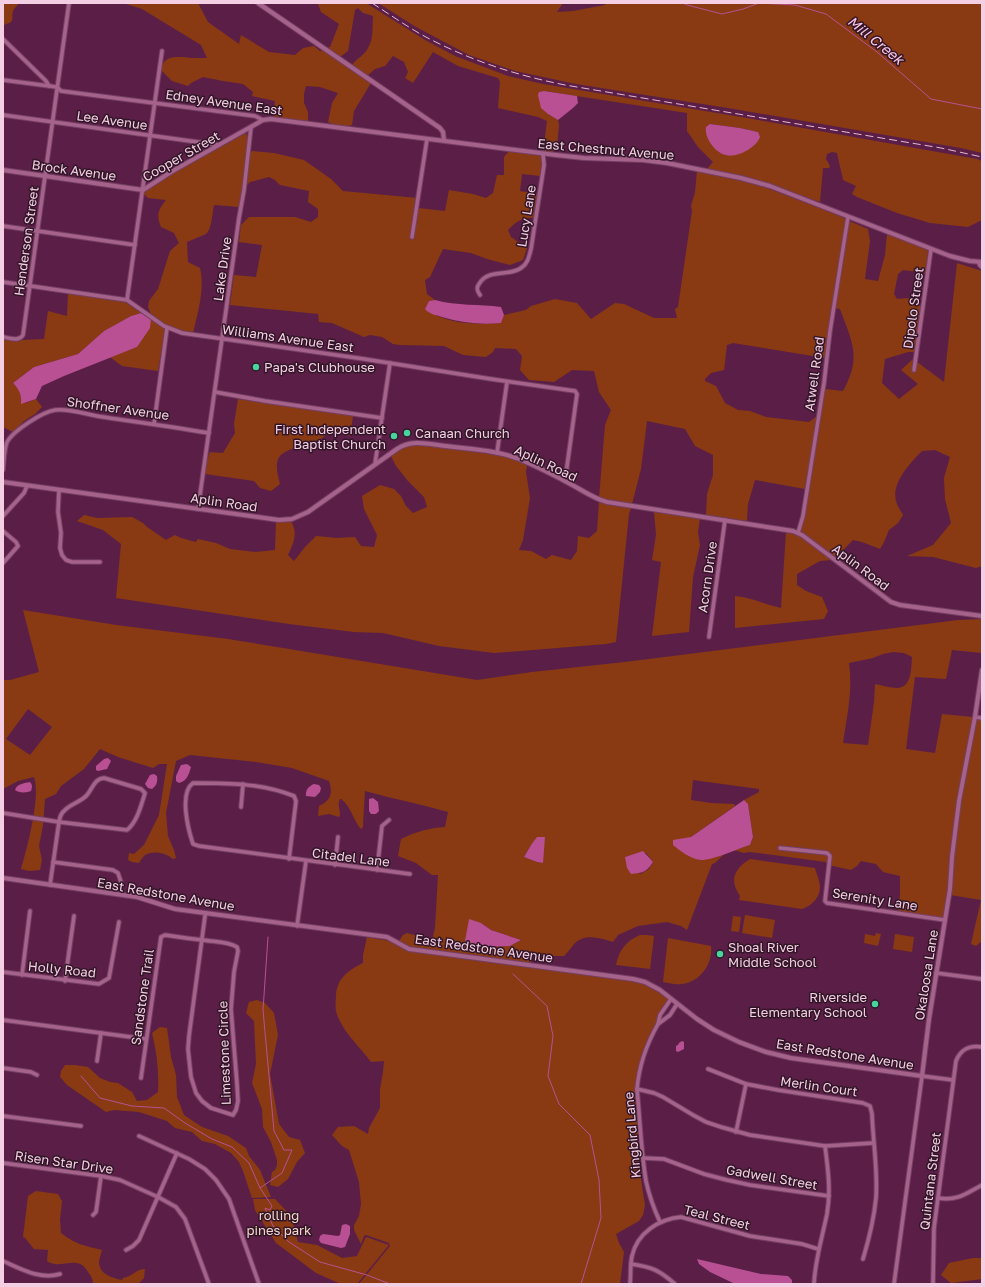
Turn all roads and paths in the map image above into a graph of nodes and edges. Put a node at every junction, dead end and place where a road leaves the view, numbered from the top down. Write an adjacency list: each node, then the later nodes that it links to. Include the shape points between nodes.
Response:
1 (69, 3): 7 (street, Henderson Street)
2 (258, 3): 15 (street, via 440,128)
3 (3, 39): 6 (street, via 46,81)
4 (162, 51): 8 (street)
5 (3, 80): 6 (street, Edney Avenue East)
6 (48, 86): 7 (street, Edney Avenue East)
7 (57, 87): 8 (street, Edney Avenue East, via 61,91); 11 (street, Henderson Street)
8 (154, 103): 10 (street, Edney Avenue East, via 255,116); 13 (street)
9 (3, 115): 11 (street, Lee Avenue)
10 (263, 120): 12 (street, Cooper Street); 14 (street, Edney Avenue East)
11 (52, 122): 13 (street, Lee Avenue); 19 (street, Henderson Street)
12 (252, 127): 16 (street, Cooper Street); 35 (street, Lake Drive)
13 (150, 135): 16 (street, Lee Avenue); 20 (street)
14 (427, 138): 15 (street, Edney Avenue East); 24 (street)
15 (444, 140): 17 (street, East Chestnut Avenue)
16 (219, 145): 20 (street, Cooper Street)
17 (544, 154): 21 (street, East Chestnut Avenue, via 643,160 741,178 770,186); 31 (street, Lucy Lane, via 531,249 527,261 518,270 495,273 484,278 477,288)
18 (3, 170): 19 (street, Brock Avenue)
19 (45, 177): 20 (street, Brock Avenue); 23 (street, Henderson Street)
20 (143, 190): 25 (street, Cooper Street)
21 (848, 217): 26 (street, East Chestnut Avenue); 54 (street, Atwell Road, via 803,516)
22 (3, 226): 23 (street)
23 (38, 231): 25 (street); 30 (street, Henderson Street)
24 (412, 237)
25 (135, 245): 32 (street, Cooper Street)
26 (931, 249): 27 (street, East Chestnut Avenue, via 959,259); 37 (street, Dipolo Street)
27 (981, 262): 28 (street, East Chestnut Avenue)
28 (982, 267)
29 (3, 282): 30 (street, Williams Avenue East)
30 (30, 286): 32 (street, Williams Avenue East); 34 (street, Henderson Street, via 23,335 20,339)
31 (480, 295)
32 (127, 300): 33 (street, Williams Avenue East)
33 (167, 328): 35 (street, Williams Avenue East, via 182,333); 41 (street)
34 (3, 338)
35 (222, 338): 36 (street, Williams Avenue East); 39 (street, Lake Drive)
36 (390, 363): 38 (street, Williams Avenue East); 40 (street)
37 (914, 370)
38 (507, 382): 43 (street); 46 (street, Williams Avenue East, via 575,391 577,394)
39 (215, 392): 40 (street); 42 (street, Lake Drive)
40 (382, 418): 44 (street)
41 (154, 424): 42 (street, Shoffner Avenue); 45 (street, Shoffner Avenue, via 59,410 41,415 12,436 6,446)
42 (209, 432): 50 (street, Lake Drive)
43 (497, 453): 44 (street, Aplin Road, via 414,443 400,447); 46 (street, Aplin Road, via 520,460)
44 (375, 464): 50 (street, Aplin Road, via 308,512 292,518 279,520)
45 (3, 470)
46 (565, 481): 52 (street, Aplin Road, via 607,502)
47 (3, 482): 48 (street, Aplin Road)
48 (27, 486): 49 (street, Aplin Road); 51 (street, via 24,493)
49 (59, 490): 50 (street, Aplin Road); 55 (street, via 58,512 62,555 72,562)
50 (198, 509)
51 (3, 516)
52 (725, 520): 54 (street, Aplin Road); 58 (street, Acorn Drive)
53 (3, 531): 56 (street, via 18,546)
54 (798, 533): 57 (street, Aplin Road, via 891,602)
55 (100, 562)
56 (3, 563)
57 (982, 616)
58 (709, 637)
59 (982, 670): 60 (street, Okaloosa Lane)
60 (975, 717): 61 (street); 81 (street, Okaloosa Lane, via 959,801)
61 (982, 718)
62 (243, 784): 63 (street); 69 (street, Citadel Lane, via 294,796 296,801); 69 (street, Citadel Lane, via 190,785 186,795 186,813 193,844)
63 (241, 807)
64 (3, 814): 66 (street)
65 (389, 820): 73 (street, via 382,826)
66 (59, 822): 66 (street, via 63,811 85,797 100,778 141,788 145,793 132,827 127,830); 71 (street)
67 (338, 837): 72 (street)
68 (780, 848): 81 (street, Serenity Lane, via 827,853 830,856 826,903)
69 (289, 859): 70 (street, Citadel Lane)
70 (306, 861): 72 (street, Citadel Lane); 83 (street)
71 (53, 862): 76 (street, via 113,870 118,873); 77 (street)
72 (335, 865): 73 (street, Citadel Lane)
73 (377, 870): 74 (street, Citadel Lane)
74 (410, 874)
75 (3, 878): 77 (street, East Redstone Avenue)
76 (121, 882)
77 (50, 885): 79 (street, East Redstone Avenue, via 137,897 175,909)
78 (30, 911): 87 (street)
79 (206, 913): 83 (street, East Redstone Avenue); 84 (street, Limestone Circle)
80 (74, 916): 89 (street)
81 (945, 920): 86 (street, Okaloosa Lane)
82 (119, 922): 89 (street, Holly Road, via 109,978 99,984)
83 (297, 926): 90 (street, East Redstone Avenue, via 387,937 409,949 633,979 660,990)
84 (202, 940): 84 (street, Limestone Circle, via 189,1036 191,1077 196,1093 202,1101 210,1108 233,1115 238,1095 231,1010 238,952 237,947 232,944); 95 (street, Sandstone Trail, via 166,935 161,937)
85 (3, 972): 87 (street, Holly Road)
86 (936, 973): 88 (street); 101 (street, Okaloosa Lane)
87 (22, 975): 89 (street, Holly Road)
88 (982, 979)
89 (65, 981)
90 (670, 999): 91 (street, East Redstone Avenue); 93 (street, Kingbird Lane, via 660,1015)
91 (677, 1004): 93 (street, Kingbird Lane, via 670,1015); 101 (street, East Redstone Avenue, via 714,1030 766,1052 791,1058)
92 (3, 1020): 94 (street)
93 (658, 1024): 105 (street, Kingbird Lane, via 644,1052)
94 (101, 1033): 95 (street); 97 (street)
95 (146, 1039): 102 (street, Sandstone Trail)
96 (982, 1047): 103 (street, Quintana Street, via 967,1047 962,1050 956,1061)
97 (97, 1061)
98 (3, 1068): 100 (street)
99 (708, 1069): 104 (street, Merlin Court)
100 (37, 1075)
101 (922, 1076): 103 (street); 133 (street, Okaloosa Lane)
102 (141, 1078)
103 (953, 1080): 119 (street, Quintana Street)
104 (746, 1084): 108 (street); 110 (street, Merlin Court, via 863,1102 870,1106 872,1114)
105 (637, 1090): 108 (street, via 654,1093 706,1122); 113 (street, Kingbird Lane)
106 (3, 1116): 107 (street)
107 (81, 1126)
108 (736, 1132): 111 (street)
109 (139, 1136): 112 (street)
110 (873, 1143): 111 (street); 124 (street, Merlin Court, via 876,1199)
111 (825, 1146): 117 (street)
112 (177, 1153): 118 (street); 129 (street, via 202,1166 221,1186 231,1205)
113 (643, 1158): 117 (street, Gadwell Street, via 664,1158 704,1174 750,1185); 121 (street, Kingbird Lane, via 649,1195)
114 (3, 1163): 115 (street, Risen Star Drive)
115 (101, 1176): 118 (street, Risen Star Drive, via 120,1180); 120 (street, via 96,1212)
116 (982, 1185): 119 (street, via 954,1199)
117 (829, 1196): 122 (street)
118 (158, 1197): 123 (street, via 139,1240); 128 (street, Risen Star Drive, via 176,1207 185,1219)
119 (938, 1198): 134 (street, Quintana Street, via 934,1228)
120 (93, 1215)
121 (660, 1222): 122 (street, Teal Street, via 681,1217 750,1236); 126 (street, Teal Street, via 640,1239)
122 (818, 1249): 132 (street)
123 (126, 1250)
124 (863, 1259)
125 (3, 1261): 127 (street, via 34,1274)
126 (631, 1264): 130 (street, Teal Street); 131 (street, via 654,1268)
127 (60, 1274)
128 (209, 1284)
129 (260, 1284)
130 (630, 1284)
131 (675, 1284)
132 (814, 1284)
133 (894, 1284)
134 (933, 1284)

